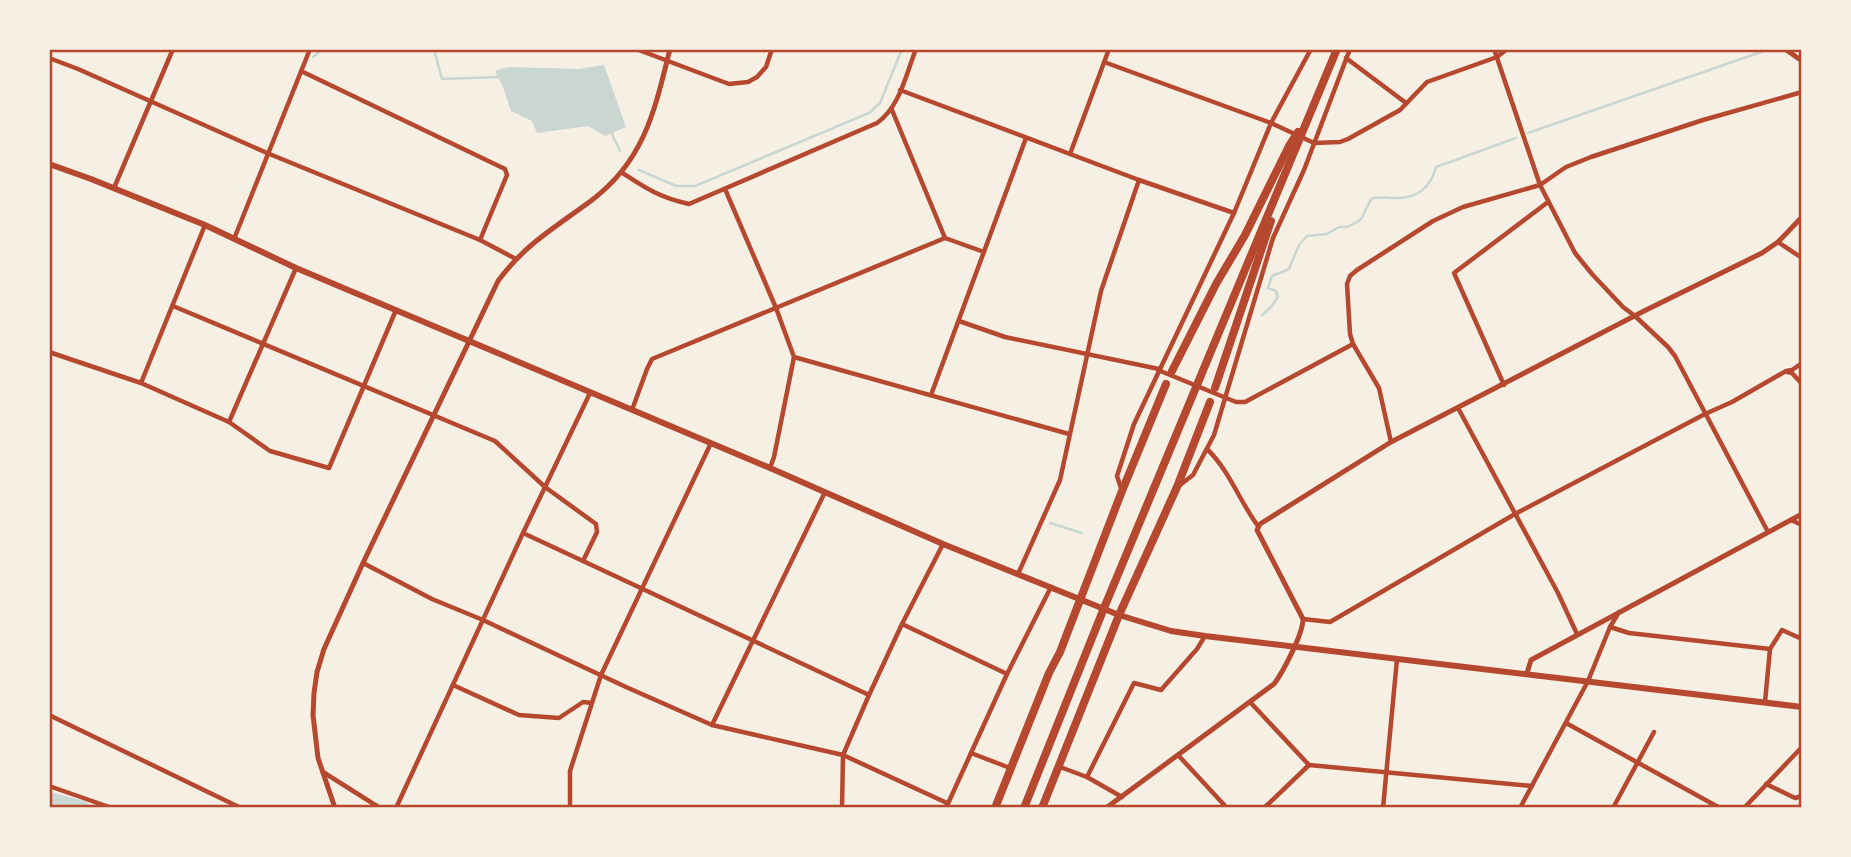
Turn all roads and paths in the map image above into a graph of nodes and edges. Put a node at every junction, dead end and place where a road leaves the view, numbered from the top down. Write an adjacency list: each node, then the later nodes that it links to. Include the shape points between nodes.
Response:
1 (173, 49): 23 (street)
2 (310, 49): 20 (street)
3 (636, 49): 17 (street)
4 (670, 49): 17 (street)
5 (772, 49): 17 (street, via 757,77 739,84)
6 (915, 49): 21 (street)
7 (1109, 49): 19 (street)
8 (1311, 49): 27 (street)
9 (1337, 49): 26 (highway)
10 (1350, 49): 16 (street)
11 (1494, 49): 14 (street)
12 (1507, 49): 14 (street)
13 (1784, 49): 18 (street)
14 (1497, 57): 24 (street, via 1427,82); 38 (street)
15 (49, 58): 23 (street)
16 (1346, 58): 24 (street); 29 (street)
17 (667, 61): 36 (street, via 648,129)
18 (1802, 61)
19 (1104, 62): 27 (street); 31 (street)
20 (301, 71): 30 (street); 47 (street, via 505,169 507,175)
21 (900, 90): 25 (street); 28 (street)
22 (1802, 92): 38 (street, via 1591,157)
23 (151, 102): 30 (street); 39 (street)
24 (1406, 103): 29 (street, via 1348,139)
25 (892, 109): 40 (street, via 877,123); 45 (street)
26 (1309, 116): 34 (highway); 66 (highway)
27 (1271, 124): 29 (street); 42 (street)
28 (1026, 138): 31 (street); 49 (street)
29 (1314, 143): 76 (street, via 1273,237)
30 (267, 153): 46 (street); 47 (street)
31 (1070, 154): 37 (street)
32 (49, 164): 33 (main road)
33 (57, 167): 35 (street); 39 (main road)
34 (1288, 168): 73 (highway); 106 (highway)
35 (49, 172)
36 (621, 172): 40 (street, via 652,192 689,204); 50 (street)
37 (1139, 180): 42 (street); 62 (street, via 1101,291)
38 (1540, 185): 41 (street); 60 (street, via 1463,207 1357,270 1347,284)
39 (114, 188): 44 (main road)
40 (725, 189): 54 (street)
41 (1548, 202): 56 (street, via 1575,253); 71 (street, via 1454,272)
42 (1234, 213): 65 (street)
43 (1802, 217): 48 (street)
44 (205, 225): 46 (main road); 53 (street)
45 (945, 238): 49 (street); 54 (street)
46 (234, 239): 52 (main road)
47 (480, 240): 50 (street)
48 (1777, 242): 51 (street); 56 (street)
49 (984, 252): 57 (street)
50 (516, 258): 58 (street, via 498,281)
51 (1802, 258)
52 (296, 268): 55 (main road); 59 (street)
53 (173, 306): 59 (street); 68 (street)
54 (776, 308): 63 (street); 79 (street, via 652,359)
55 (396, 310): 58 (main road); 72 (street)
56 (1635, 316): 71 (street); 80 (street, via 1675,356)
57 (959, 321): 62 (street, via 1005,337); 75 (street)
58 (468, 341): 74 (main road); 81 (street)
59 (264, 343): 72 (street); 82 (street)
60 (1353, 344): 76 (street, via 1245,402); 84 (street, via 1379,388)
61 (49, 352): 68 (street)
62 (1086, 353): 65 (street); 83 (street)
63 (794, 357): 75 (street); 87 (street)
64 (1802, 363): 67 (street)
65 (1158, 370): 73 (street); 90 (street, via 1117,476)
66 (1172, 371)
67 (1786, 371): 70 (street); 80 (street)
68 (141, 383): 82 (street)
69 (1166, 384): 90 (highway)
70 (1802, 384)
71 (1504, 385): 78 (street)
72 (364, 386): 81 (street); 82 (street, via 329,468 270,450)
73 (1210, 389): 76 (street)
74 (590, 393): 79 (main road); 88 (street)
75 (931, 396): 83 (street)
76 (1226, 397): 86 (street)
77 (1210, 402): 89 (highway)
78 (1458, 408): 84 (street); 92 (street)
79 (632, 411): 85 (main road)
80 (1705, 414): 92 (street); 98 (street)
81 (434, 417): 88 (street, via 495,441); 101 (street)
82 (229, 422)
83 (1069, 434): 102 (street, via 1060,480)
84 (1391, 442): 95 (street)
85 (710, 443): 87 (main road); 104 (street)
86 (1207, 449): 89 (street, via 1193,475); 95 (street, via 1218,459)
87 (770, 468): 91 (main road)
88 (545, 487): 97 (street); 100 (street, via 596,524 597,533)
89 (1177, 487): 106 (highway)
90 (1122, 491): 105 (highway)
91 (826, 492): 99 (main road); 115 (street)
92 (1515, 514): 108 (street, via 1330,622); 112 (street)
93 (1802, 514): 94 (street)
94 (1791, 520): 96 (street); 98 (street)
95 (1258, 526): 108 (street)
96 (1802, 526)
97 (523, 533): 100 (street); 109 (street)
98 (1768, 533): 107 (street)
99 (943, 544): 102 (main road); 110 (street)
100 (583, 561): 104 (street)
101 (363, 563): 109 (street); 141 (street, via 317,672 313,715)
102 (1018, 574): 103 (main road)
103 (1051, 587): 105 (main road); 120 (street)
104 (641, 589): 115 (street); 121 (street)
105 (1083, 601): 106 (main road); 140 (highway)
106 (1112, 612): 113 (main road, via 1171,631); 139 (highway); 158 (highway)
107 (1619, 612): 111 (street); 112 (street)
108 (1303, 619): 116 (street)
109 (483, 620): 121 (street); 123 (street)
110 (902, 624): 120 (street); 124 (street)
111 (1610, 627): 117 (street); 122 (street)
112 (1577, 634): 119 (street, via 1531,660)
113 (1205, 636): 116 (main road); 143 (street, via 1161,690 1134,683)
114 (1802, 639): 117 (street, via 1782,630)
115 (752, 641): 124 (street); 131 (street)
116 (1294, 647): 118 (main road); 125 (street, via 1274,684)
117 (1770, 649): 126 (street)
118 (1397, 659): 119 (main road); 142 (street)
119 (1527, 673): 122 (main road)
120 (1007, 674): 134 (street)
121 (601, 675): 127 (street); 131 (street)
122 (1588, 681): 126 (main road); 130 (street)
123 (453, 685): 127 (street, via 519,715 559,718 583,702); 154 (street)
124 (869, 695): 135 (street)
125 (1250, 702): 136 (street); 138 (street)
126 (1765, 702): 128 (main road)
127 (592, 703): 155 (street, via 570,771)
128 (1802, 707)
129 (49, 715): 151 (street)
130 (1566, 723): 137 (street); 146 (street)
131 (712, 725): 135 (street)
132 (1654, 732): 137 (street)
133 (1802, 747): 144 (street)
134 (971, 753): 140 (street); 149 (street)
135 (844, 755): 149 (street); 156 (street)
136 (1178, 755): 148 (street); 161 (street)
137 (1639, 763): 165 (street); 166 (street)
138 (1309, 765): 142 (street); 162 (street)
139 (1059, 766): 143 (street); 159 (highway)
140 (1010, 768): 157 (highway)
141 (323, 771): 152 (street); 153 (street)
142 (1388, 772): 146 (street); 163 (street)
143 (1087, 776): 148 (street)
144 (1766, 784): 147 (street, via 1795,798); 167 (street)
145 (49, 786): 150 (street)
146 (1532, 786): 164 (street)
147 (1802, 796)
148 (1122, 797): 160 (street)
149 (946, 806)
150 (112, 808)
151 (241, 808)
152 (335, 808)
153 (380, 808)
154 (396, 808)
155 (570, 808)
156 (842, 808)
157 (995, 808)
158 (1024, 808)
159 (1042, 808)
160 (1105, 808)
161 (1227, 808)
162 (1264, 808)
163 (1384, 808)
164 (1520, 808)
165 (1614, 808)
166 (1720, 808)
167 (1744, 808)

